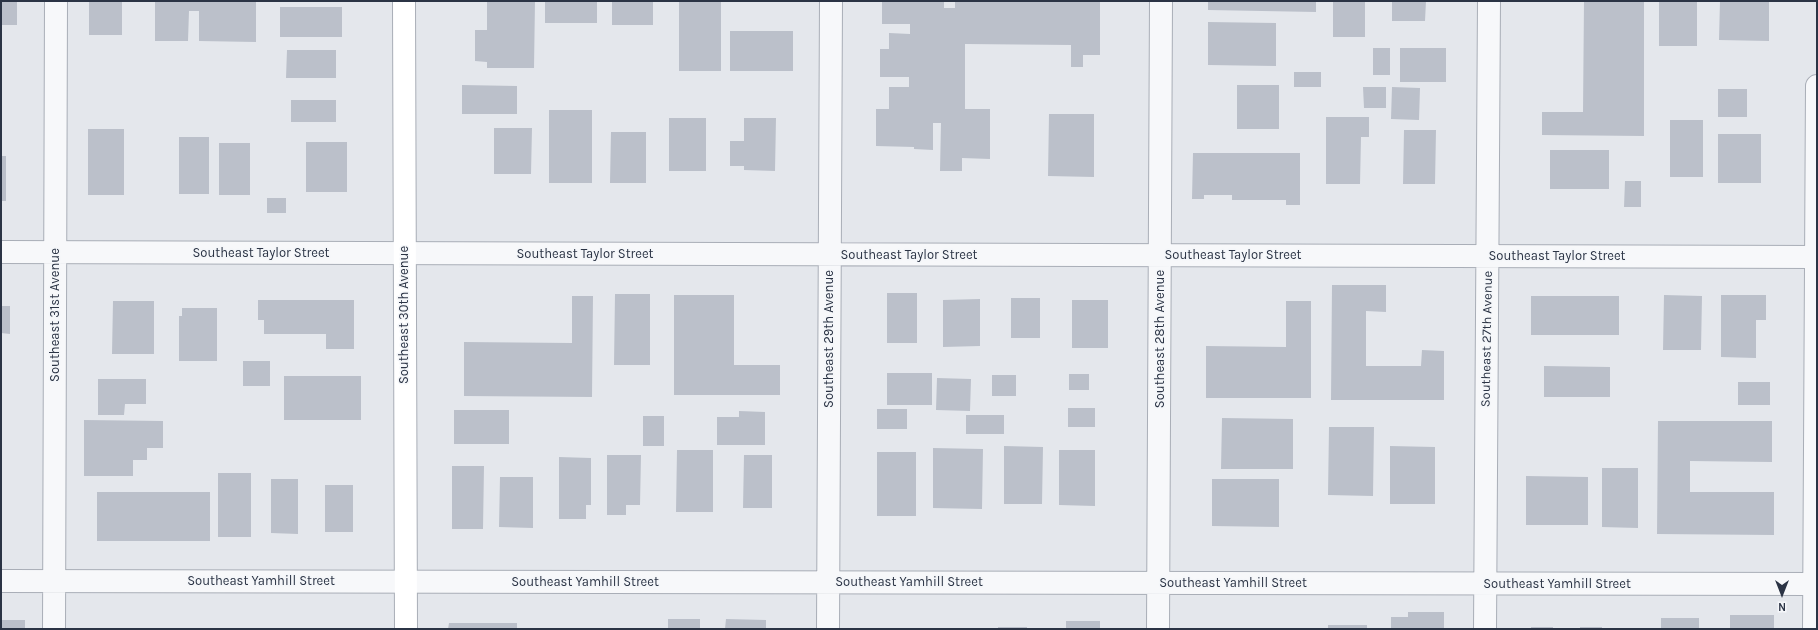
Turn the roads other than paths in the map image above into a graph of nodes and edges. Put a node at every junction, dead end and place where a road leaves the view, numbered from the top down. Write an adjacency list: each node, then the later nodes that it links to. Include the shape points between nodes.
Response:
1 (56, 1): 8 (street, Southeast 31st Avenue)
2 (404, 1): 9 (street, Southeast 30th Avenue)
3 (831, 1): 10 (street, Southeast 29th Avenue)
4 (1161, 1): 11 (street, Southeast 28th Avenue)
5 (1489, 1): 12 (street, Southeast 27th Avenue)
6 (1817, 86): 13 (street)
7 (1, 252): 8 (street, Southeast Taylor Street)
8 (55, 252): 9 (street, Southeast Taylor Street); 15 (street, Southeast 31st Avenue)
9 (404, 253): 10 (street, Southeast Taylor Street); 16 (street, Southeast 30th Avenue)
10 (829, 254): 11 (street, Southeast Taylor Street); 17 (street, Southeast 29th Avenue)
11 (1160, 255): 12 (street, Southeast Taylor Street); 18 (street, Southeast 28th Avenue)
12 (1488, 256): 13 (street, Southeast Taylor Street); 19 (street, Southeast 27th Avenue)
13 (1817, 257): 20 (street)
14 (1, 581): 15 (street, Southeast Yamhill Street)
15 (54, 581): 16 (street, Southeast Yamhill Street); 21 (street, Southeast 31st Avenue)
16 (406, 582): 17 (street, Southeast Yamhill Street); 22 (street, Southeast 30th Avenue)
17 (828, 582): 18 (street, Southeast Yamhill Street); 23 (street, Southeast 29th Avenue)
18 (1158, 583): 19 (street, Southeast Yamhill Street); 24 (street, Southeast 28th Avenue)
19 (1485, 584): 20 (street, Southeast Yamhill Street); 25 (street, Southeast 27th Avenue)
20 (1816, 584): 26 (street)
21 (54, 629)
22 (406, 629)
23 (828, 629)
24 (1158, 629)
25 (1485, 629)
26 (1814, 629)

